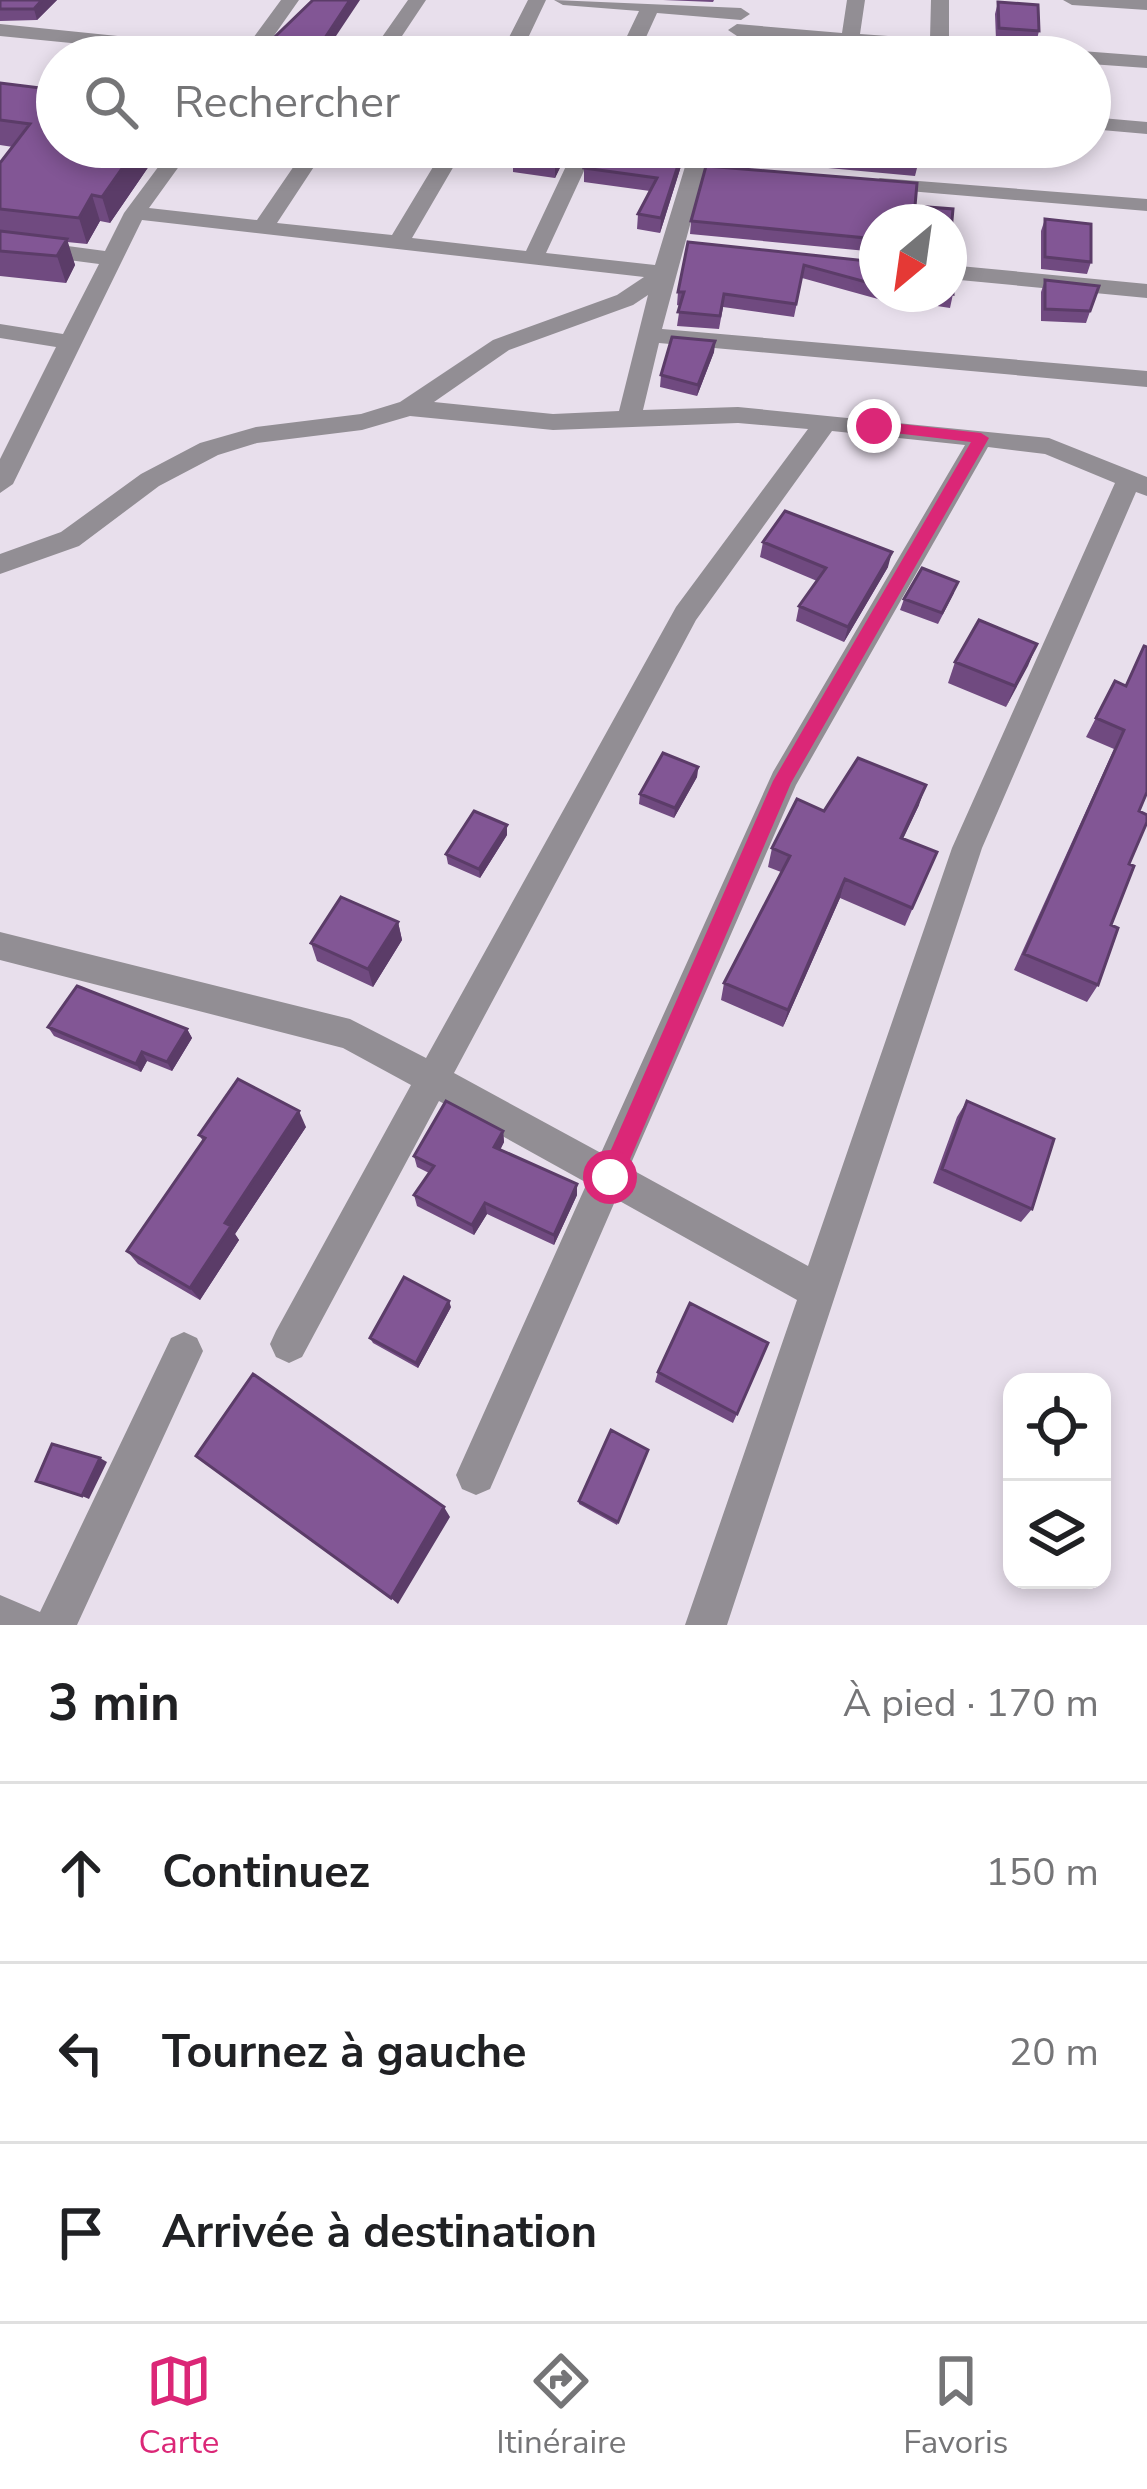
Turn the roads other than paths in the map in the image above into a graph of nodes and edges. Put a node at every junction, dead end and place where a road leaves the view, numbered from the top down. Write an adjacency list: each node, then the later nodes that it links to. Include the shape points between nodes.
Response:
1 (290, 0): 13 (street)
2 (417, 0): 14 (street)
3 (538, 0): 15 (street)
4 (563, 0): 9 (street)
5 (856, 0): 18 (street)
6 (940, 0): 19 (street)
7 (1072, 0): 8 (street)
8 (1147, 5)
9 (650, 7): 10 (street); 16 (street)
10 (741, 15): 17 (street)
11 (0, 30): 12 (street)
12 (58, 36)
13 (264, 36)
14 (392, 36)
15 (520, 36)
16 (637, 36)
17 (836, 36)
18 (850, 36)
19 (938, 36)
20 (1111, 59): 21 (street)
21 (1147, 62)
22 (1111, 125): 23 (street)
23 (1147, 128)
24 (168, 168): 31 (street)
25 (303, 168): 32 (street)
26 (443, 168): 33 (street)
27 (575, 168): 35 (street)
28 (703, 168): 37 (street, via 683,244)
29 (861, 182): 30 (street)
30 (1147, 206)
31 (135, 213): 32 (street); 36 (street)
32 (262, 228): 33 (street)
33 (398, 243): 35 (street)
34 (0, 244): 36 (street)
35 (533, 258): 37 (street)
36 (112, 259): 42 (street)
37 (664, 273): 41 (street); 44 (street, via 625,300 501,345)
38 (967, 274): 39 (street)
39 (1147, 291)
40 (0, 332): 42 (street)
41 (650, 334): 43 (street); 45 (street)
42 (70, 342): 48 (street)
43 (1147, 379)
44 (409, 408): 45 (street); 52 (street, via 209,448 70,539)
45 (628, 422): 46 (street)
46 (826, 422): 49 (street); 54 (street, via 686,614)
47 (0, 427): 48 (street)
48 (26, 431): 51 (street)
49 (981, 438): 50 (street, via 1049,446); 55 (street, via 783,781)
50 (1138, 483): 56 (street, via 967,848)
51 (0, 484)
52 (0, 564)
53 (0, 946): 54 (street, via 350,1034)
54 (434, 1081): 55 (street); 57 (street)
55 (610, 1177): 56 (street); 59 (street)
56 (818, 1291): 63 (street)
57 (289, 1343)
58 (184, 1351): 62 (street)
59 (476, 1474)
60 (0, 1616): 61 (street)
61 (24, 1625)
62 (56, 1625)
63 (706, 1625)

